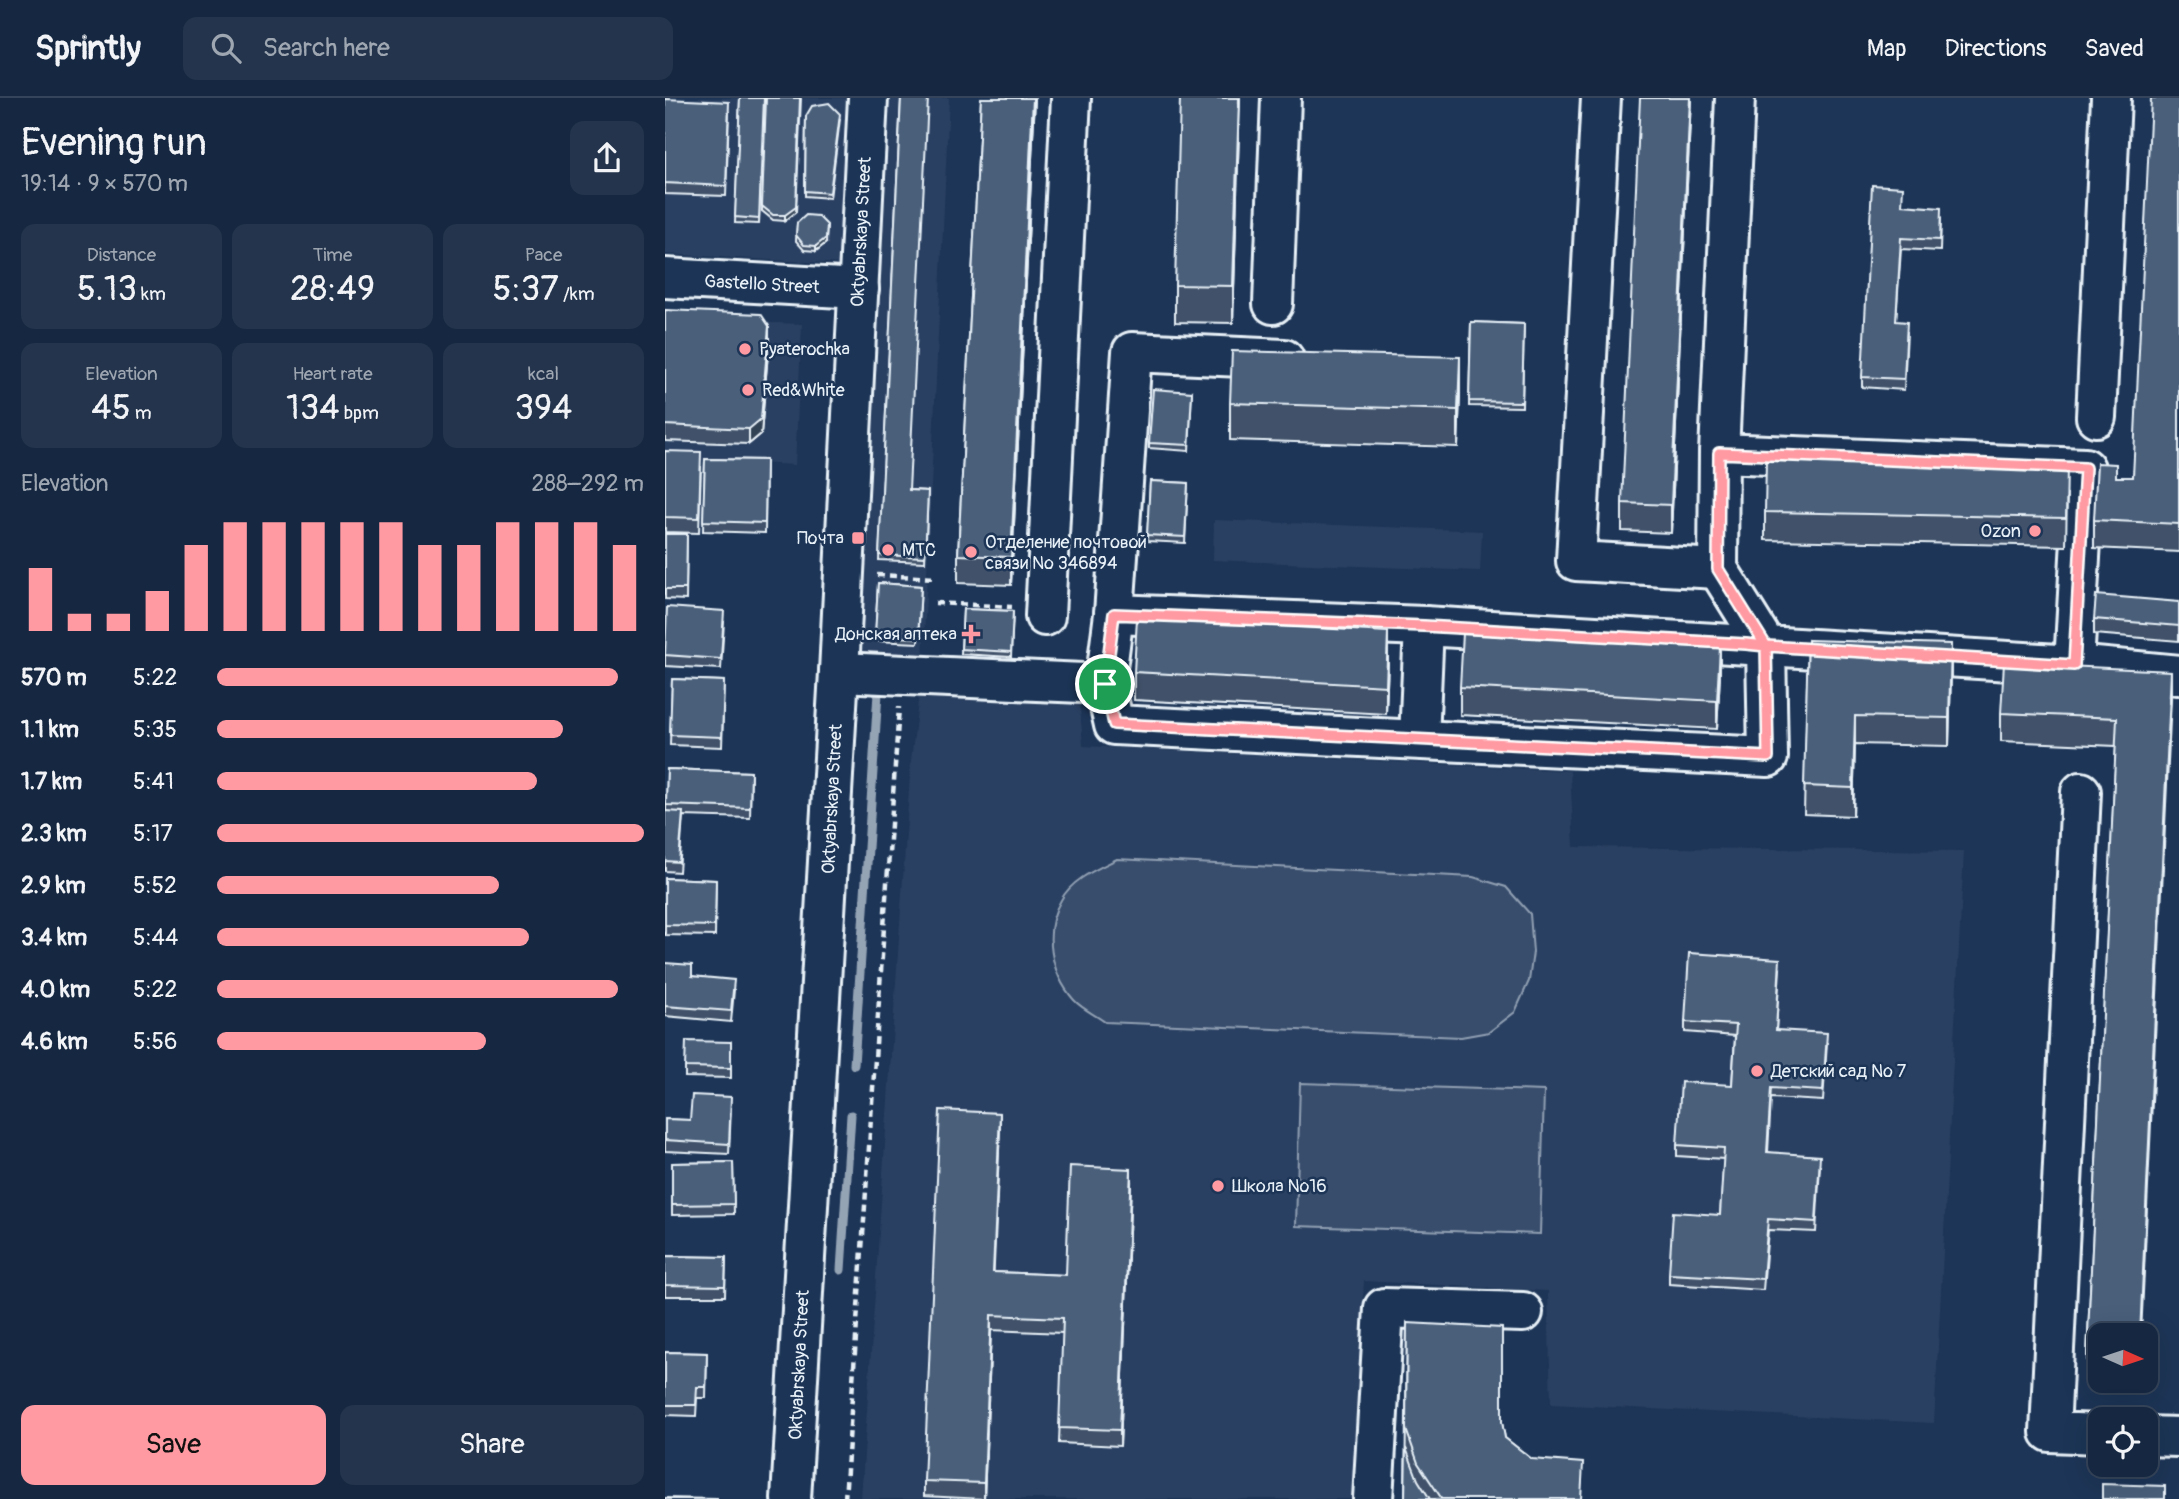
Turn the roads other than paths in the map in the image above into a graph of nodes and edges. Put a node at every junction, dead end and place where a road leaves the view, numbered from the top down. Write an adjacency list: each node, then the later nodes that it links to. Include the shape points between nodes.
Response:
1 (868, 98): 8 (street, Oktyabrskaya Street)
2 (1071, 98): 15 (street)
3 (1280, 98): 9 (street)
4 (1601, 98): 13 (street, via 1576,561)
5 (1735, 98): 12 (street)
6 (2111, 98): 11 (street)
7 (665, 278): 8 (street, Gastello Street)
8 (859, 289): 19 (street, Oktyabrskaya Street)
9 (1273, 304)
10 (1316, 360): 14 (street, via 1132,352)
11 (2096, 417)
12 (1719, 453): 13 (street); 18 (street, via 2085,468)
13 (1718, 569): 17 (street)
14 (1114, 614): 16 (street); 21 (street)
15 (1045, 616)
16 (1424, 626): 17 (street); 22 (street)
17 (1766, 646): 18 (street); 22 (street, via 1768,757)
18 (2074, 665): 20 (street)
19 (839, 672): 21 (street); 28 (street, Oktyabrskaya Street)
20 (2179, 675)
21 (1105, 684): 22 (street, via 1114,724)
22 (1419, 739)
23 (2081, 792): 25 (street, via 2050,1432)
24 (1523, 1312): 29 (street, via 1384,1308)
25 (2088, 1434)
26 (2158, 1436): 27 (street)
27 (2179, 1437)
28 (791, 1499)
29 (1373, 1499)

